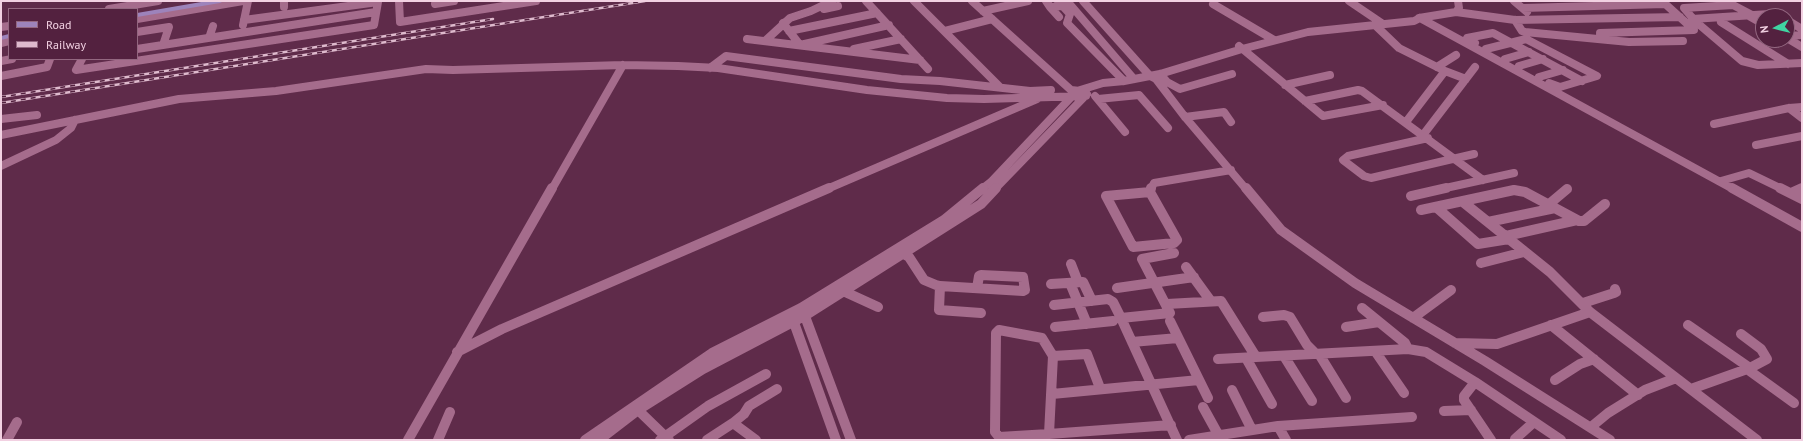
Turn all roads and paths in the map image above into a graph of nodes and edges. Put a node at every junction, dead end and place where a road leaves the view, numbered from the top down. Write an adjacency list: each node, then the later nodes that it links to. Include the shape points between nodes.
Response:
1 (158, 1): 29 (street)
2 (190, 1): 31 (main road)
3 (220, 1): 36 (main road)
4 (243, 1): 45 (street)
5 (248, 1): 51 (street)
6 (399, 1): 39 (street, via 400,22)
7 (454, 1): 19 (street)
8 (536, 1): 20 (street)
9 (866, 1): 35 (street)
10 (914, 1): 62 (street)
11 (972, 1): 32 (street)
12 (1028, 1): 32 (street)
13 (1082, 1): 58 (street)
14 (1088, 1): 58 (street)
15 (1349, 1): 55 (street)
16 (1458, 1): 34 (street, via 1459,8)
17 (1514, 1): 30 (street)
18 (1561, 1): 28 (street)
19 (435, 2): 39 (street)
20 (527, 2): 24 (street)
21 (1664, 2): 23 (street); 41 (street)
22 (835, 3): 46 (street); 54 (street)
23 (1619, 3): 28 (street); 43 (street)
24 (496, 4): 39 (street)
25 (1048, 4): 26 (street); 40 (street)
26 (1064, 4): 104 (street); 109 (street, via 1070,15 1067,23)
27 (1213, 4): 66 (street)
28 (1568, 7): 30 (street); 49 (street)
29 (115, 8)
30 (1523, 8): 48 (street)
31 (138, 10)
32 (983, 11): 47 (street)
33 (376, 12): 51 (street, via 378,2 375,1); 64 (street); 76 (street, via 374,25)
34 (1456, 12): 42 (street); 52 (street)
35 (877, 13): 46 (street); 56 (street)
36 (138, 15)
37 (1751, 15): 38 (street); 44 (street); 50 (street); 50 (street, via 1733,5 1684,7)
38 (1755, 15)
39 (436, 17)
40 (1059, 17)
41 (1680, 17): 43 (street); 60 (street, via 1694,30)
42 (1420, 18): 55 (street, via 1414,21); 87 (street)
43 (1639, 18): 49 (street); 60 (street)
44 (1755, 18)
45 (138, 19)
46 (850, 19): 59 (street)
47 (992, 19): 62 (street); 112 (street)
48 (1537, 19): 49 (street); 52 (street)
49 (1583, 19): 63 (street)
50 (1692, 19): 89 (street, via 1742,61 1758,65)
51 (244, 20): 64 (street)
52 (1514, 20): 69 (street, via 1524,32)
53 (1721, 22): 89 (street)
54 (783, 23): 59 (street); 70 (street)
55 (1379, 23): 66 (street); 92 (street, via 1399,48)
56 (889, 25): 68 (street); 75 (street)
57 (213, 26): 65 (street)
58 (1112, 30): 102 (street)
59 (789, 31): 75 (street)
60 (1657, 31): 63 (street); 71 (street)
61 (138, 32): 74 (street, via 169,28)
62 (946, 32): 111 (street)
63 (1600, 32): 69 (street)
64 (239, 33): 65 (street); 76 (street)
65 (209, 38): 74 (street)
66 (1271, 38): 77 (street)
67 (747, 39): 70 (street)
68 (901, 39): 80 (street); 85 (street)
69 (1610, 40): 71 (street)
70 (765, 41): 75 (street)
71 (1671, 41): 72 (street)
72 (1683, 41)
73 (1510, 42): 79 (street); 79 (street, via 1492,32 1467,38); 81 (street); 108 (street, via 1528,39 1597,76)
74 (163, 45): 78 (street)
75 (800, 45): 80 (street)
76 (233, 47): 84 (street, via 76,70)
77 (1240, 47): 102 (street); 110 (street)
78 (138, 49)
79 (1486, 49): 87 (street)
80 (847, 51): 85 (street)
81 (1530, 52): 86 (street); 87 (street)
82 (1456, 54): 92 (street)
83 (50, 60): 101 (street, via 47,67)
84 (81, 60)
85 (920, 60): 95 (street)
86 (1543, 60): 91 (street); 96 (street)
87 (1507, 62): 91 (street); 138 (street)
88 (1802, 63): 89 (street)
89 (1790, 64): 97 (street)
90 (623, 65): 94 (street); 122 (street, via 454,70 412,76 380,77 276,91 179,99); 197 (street)
91 (1519, 66): 103 (street)
92 (1437, 67): 98 (street)
93 (1475, 67): 106 (street)
94 (710, 68): 105 (street, via 726,56); 113 (street, via 867,90 947,98)
95 (928, 69): 105 (street); 107 (street)
96 (1563, 70): 103 (street); 108 (street)
97 (1802, 70)
98 (1445, 71): 106 (street); 124 (street)
99 (1232, 74): 102 (street, via 1180,89)
100 (1330, 75): 110 (street)
101 (1, 76)
102 (1156, 76): 104 (street); 119 (street)
103 (1539, 77): 108 (street, via 1559,87)
104 (1137, 78): 109 (street)
105 (915, 79): 107 (street)
106 (1466, 79): 129 (street)
107 (940, 80): 111 (street)
108 (1582, 80)
109 (1122, 81): 112 (street); 112 (street, via 1103,83)
110 (1285, 84): 114 (street)
111 (1000, 87): 112 (street)
112 (1083, 94): 113 (street); 126 (street, via 1139,95); 127 (street); 155 (street, via 981,204); 178 (street, via 986,187 944,220)
113 (1041, 97): 197 (street, via 502,329)
114 (1304, 101): 115 (street, via 1358,90); 115 (street, via 1325,116)
115 (1383, 105): 124 (street)
116 (1802, 107): 117 (street)
117 (1789, 108): 120 (street); 125 (street)
118 (37, 115): 121 (street)
119 (1185, 117): 123 (street, via 1224,112); 135 (street)
120 (1802, 118)
121 (1, 119)
122 (75, 120): 128 (street); 134 (street, via 71,128 56,140)
123 (1231, 122)
124 (1406, 122): 129 (street)
125 (1714, 124)
126 (1168, 128)
127 (1125, 132)
128 (1, 135)
129 (1425, 136): 133 (street); 133 (street, via 1348,156 1343,160 1364,176 1371,178)
130 (1802, 136): 131 (street)
131 (1756, 144)
132 (1474, 154): 133 (street)
133 (1454, 159): 137 (street)
134 (1, 166)
135 (1227, 170): 141 (street, via 1154,183); 182 (street, via 1281,230 1354,283)
136 (1514, 173): 137 (street)
137 (1482, 180): 143 (street)
138 (1721, 181): 142 (street, via 1749,173); 152 (street)
139 (1802, 188): 142 (street)
140 (1567, 189): 148 (street)
141 (1150, 192): 141 (street, via 1177,240 1174,243 1133,247 1106,196)
142 (1791, 194): 144 (street)
143 (1411, 196)
144 (1802, 199)
145 (1463, 202): 147 (street); 148 (street, via 1518,190); 151 (street)
146 (1605, 204): 150 (street, via 1584,221)
147 (1436, 207): 149 (street); 153 (street, via 1478,244)
148 (1551, 207): 150 (street); 151 (street)
149 (1421, 210)
150 (1577, 220): 153 (street)
151 (1488, 222): 153 (street)
152 (1802, 227)
153 (1507, 238): 154 (street)
154 (1524, 252): 157 (street); 176 (street, via 1550,272)
155 (902, 253): 164 (street, via 909,257 924,280); 169 (street)
156 (1174, 253): 163 (street, via 1142,258)
157 (1481, 263)
158 (1071, 264): 161 (street)
159 (1186, 267): 160 (street)
160 (1194, 277): 163 (street); 170 (street)
161 (1074, 282): 162 (street); 171 (street, via 1084,282); 172 (street)
162 (1051, 284)
163 (1155, 284): 166 (street); 173 (street)
164 (940, 286): 165 (street); 179 (street, via 939,310)
165 (977, 288)
166 (1117, 288)
167 (1615, 289): 176 (street, via 1616,292)
168 (1451, 290): 182 (street)
169 (843, 291): 175 (street); 178 (street)
170 (1210, 300): 173 (street); 201 (street, via 1223,302)
171 (1092, 301): 172 (street); 183 (street, via 1111,300)
172 (1078, 303): 174 (street); 186 (street)
173 (1167, 304): 183 (street, via 1169,314)
174 (1054, 305)
175 (878, 307)
176 (1587, 307): 188 (street); 206 (street)
177 (1362, 308): 185 (street)
178 (804, 311): 181 (street); 248 (street)
179 (981, 313)
180 (1263, 317): 198 (street, via 1290,317 1307,345)
181 (792, 318): 225 (street); 247 (street)
182 (1413, 318): 194 (street)
183 (1117, 320): 186 (street); 193 (street)
184 (1170, 321): 192 (street)
185 (1379, 322): 190 (street); 195 (street, via 1405,343)
186 (1087, 324): 189 (street)
187 (1688, 324): 204 (street)
188 (1551, 325): 194 (street, via 1497,344); 203 (street)
189 (1055, 327)
190 (1346, 327)
191 (1741, 334): 204 (street, via 1767,357 1765,361)
192 (1178, 338): 193 (street); 207 (street)
193 (1132, 342): 210 (street)
194 (1454, 342): 232 (street)
195 (1408, 349): 196 (street); 209 (street, via 1429,353)
196 (1375, 351): 198 (street); 215 (street)
197 (457, 352): 243 (street)
198 (1317, 354): 200 (street); 218 (street)
199 (1053, 356): 211 (street, via 1087,354); 216 (street); 240 (street, via 1042,338 999,330 996,333 995,432 999,437)
200 (1284, 356): 201 (street); 219 (street)
201 (1251, 358): 202 (street); 221 (street)
202 (1218, 359)
203 (1594, 359): 208 (street, via 1580,364); 217 (street)
204 (1748, 369): 213 (street); 220 (street)
205 (766, 374): 237 (street, via 708,406)
206 (1676, 378): 213 (street); 217 (street)
207 (1199, 380): 210 (street); 235 (street)
208 (1555, 380)
209 (1475, 382): 222 (street, via 1463,398); 228 (street)
210 (1151, 384): 211 (street); 230 (street)
211 (1100, 388): 216 (street)
212 (777, 389): 229 (street, via 749,406)
213 (1691, 389): 255 (street)
214 (1232, 390): 233 (street)
215 (1404, 393)
216 (1052, 394): 234 (street)
217 (1638, 395): 232 (street, via 1608,413)
218 (1346, 398)
219 (1312, 401)
220 (1794, 403)
221 (1272, 404)
222 (1470, 410): 223 (street); 252 (street)
223 (1444, 411)
224 (450, 412): 244 (street)
225 (632, 412): 237 (street); 245 (street); 246 (street)
226 (1412, 417): 231 (street)
227 (17, 422): 242 (street)
228 (1534, 422): 241 (street); 253 (street)
229 (733, 423): 238 (street); 239 (street)
230 (1170, 425): 234 (street); 249 (street)
231 (1278, 426): 233 (street); 251 (street)
232 (1591, 427): 254 (street)
233 (1252, 430): 236 (street)
234 (1049, 434): 240 (street)
235 (1219, 436): 236 (street); 250 (street)
236 (1233, 437)
237 (665, 439)
238 (711, 439)
239 (751, 439)
240 (1016, 439)
241 (1515, 439)
242 (7, 440)
243 (408, 440)
244 (438, 440)
245 (585, 440)
246 (599, 440)
247 (836, 440)
248 (851, 440)
249 (1178, 440)
250 (1189, 440)
251 (1286, 440)
252 (1491, 440)
253 (1561, 440)
254 (1610, 440)
255 (1757, 440)

